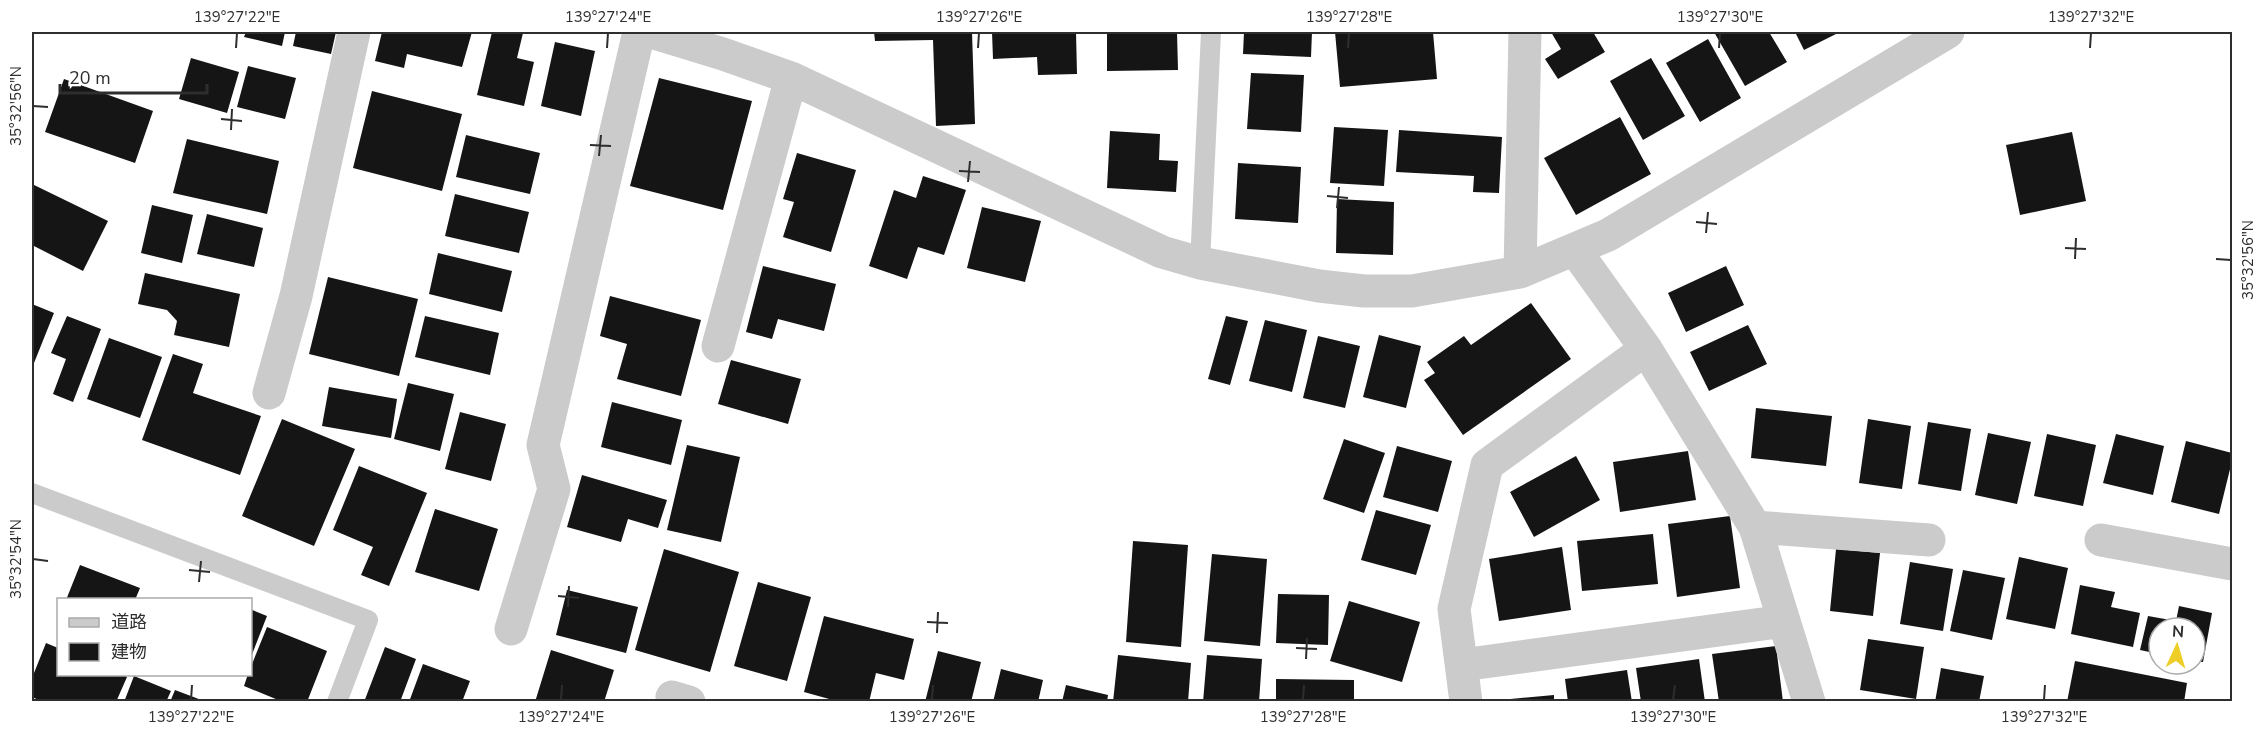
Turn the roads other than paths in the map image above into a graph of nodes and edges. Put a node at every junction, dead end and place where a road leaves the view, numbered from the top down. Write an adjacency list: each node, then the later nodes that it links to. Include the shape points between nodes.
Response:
1 (354, 32): 13 (street, via 296,296)
2 (639, 32): 20 (street, via 543,445 554,489)
3 (651, 32): 7 (street)
4 (1211, 32): 9 (lane)
5 (1524, 32): 10 (street)
6 (1948, 32): 8 (street, via 1608,235)
7 (791, 78): 9 (street, via 1152,247); 11 (street)
8 (1575, 250): 10 (street); 12 (street)
9 (1200, 263): 10 (street, via 1364,291 1412,291)
10 (1520, 272)
11 (718, 346)
12 (1646, 349): 15 (street); 21 (street, via 1487,465 1454,609)
13 (269, 393)
14 (32, 493): 22 (lane, via 368,620)
15 (1755, 527): 16 (street); 19 (street)
16 (1929, 540)
17 (2102, 540): 18 (street)
18 (2232, 564)
19 (1784, 621): 21 (street); 24 (street)
20 (511, 629)
21 (1462, 665): 23 (street)
22 (337, 702)
23 (1466, 702)
24 (1809, 702)

